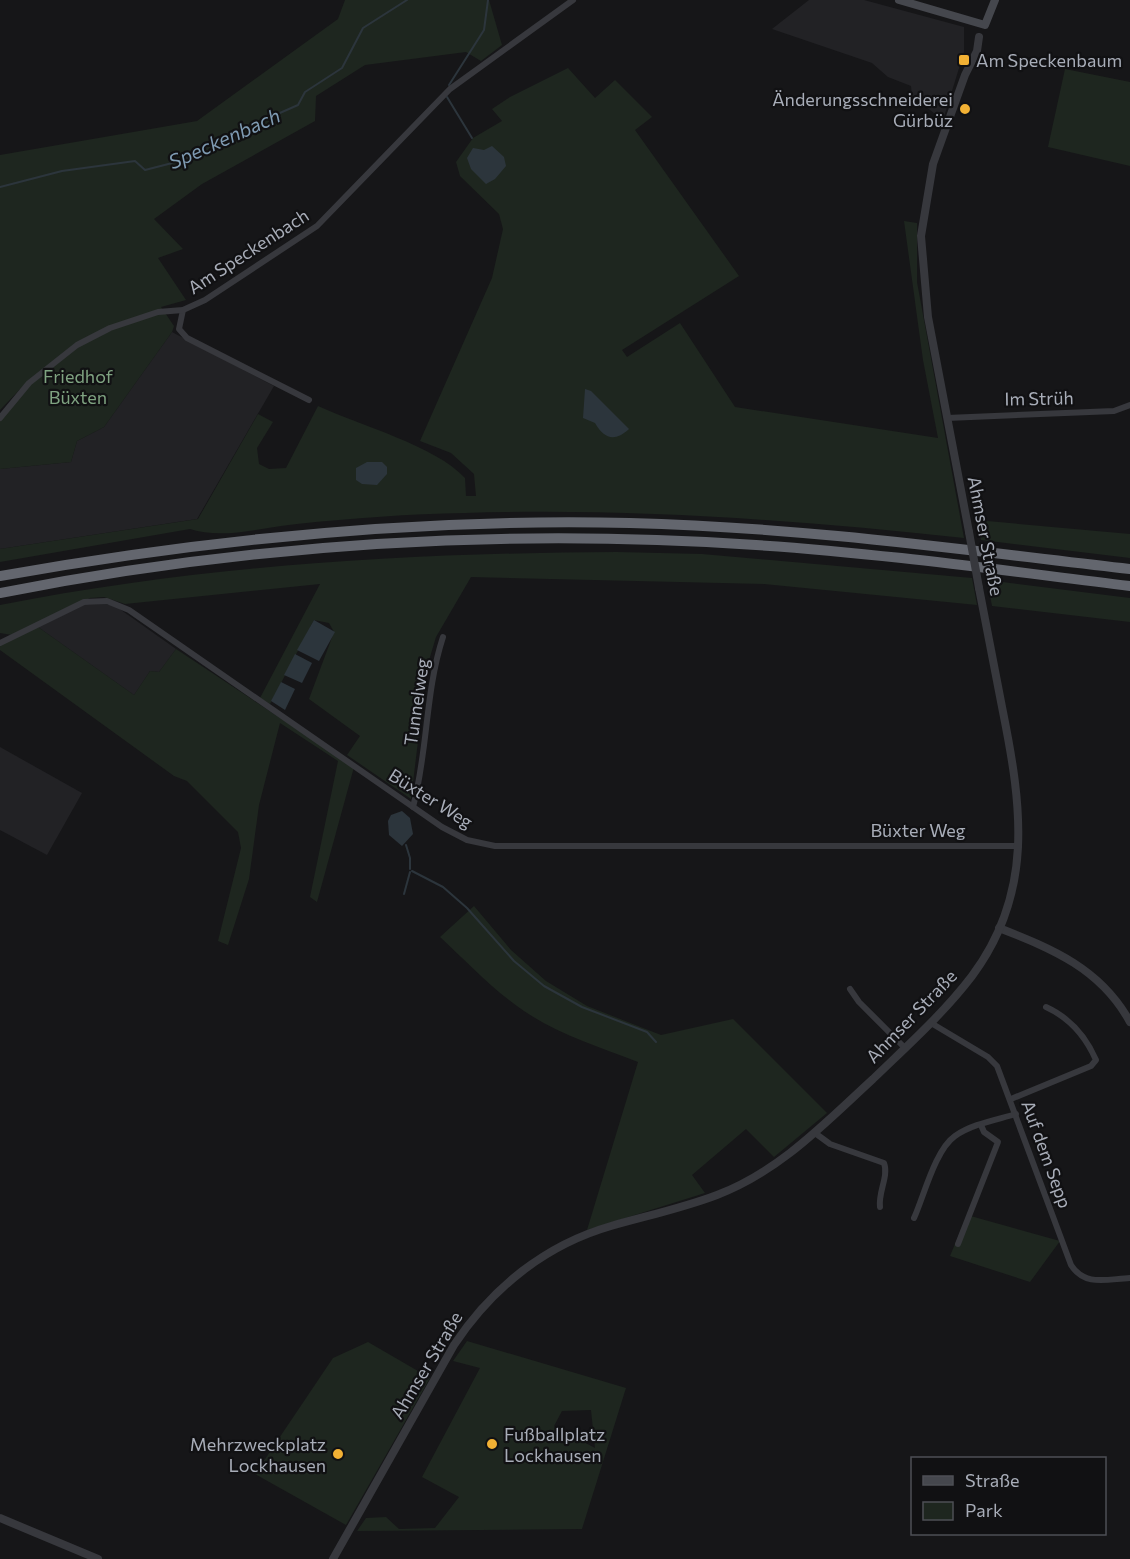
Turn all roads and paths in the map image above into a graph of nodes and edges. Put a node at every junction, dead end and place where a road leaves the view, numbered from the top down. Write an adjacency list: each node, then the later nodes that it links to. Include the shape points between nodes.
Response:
1 (573, 0): 5 (street, Am Speckenbach, via 450,89 317,226 205,300)
2 (900, 0): 4 (main road)
3 (994, 0): 4 (main road, Ahmser Straße)
4 (985, 25): 9 (street, Ahmser Straße, via 933,164 921,236 923,287)
5 (183, 310): 6 (street, via 179,329 187,338); 8 (street, Am Speckenbach, via 158,312 77,345 29,383)
6 (309, 400)
7 (1130, 405): 9 (street, Im Strüh, via 1114,411)
8 (0, 418)
9 (947, 418): 17 (street, Ahmser Straße, bridge, via 1016,782)
10 (1130, 569): 11 (highway, via 821,534 567,522 372,528 254,538 105,557)
11 (0, 576)
12 (1130, 586): 13 (highway, via 756,545 564,539 296,550 145,568)
13 (0, 592)
14 (443, 637): 16 (street, Tunnelweg, via 434,663 422,771)
15 (2, 641): 16 (street, Büxter Weg, via 84,602 107,601 118,605)
16 (413, 807): 17 (street, Büxter Weg, via 467,840 495,846)
17 (1019, 846): 18 (street, Ahmser Straße, via 1013,884)
18 (999, 928): 21 (street, via 1080,965 1112,994); 22 (street, Ahmser Straße, via 973,974)
19 (850, 989): 23 (street)
20 (1047, 1007): 24 (street, via 1088,1040 1096,1060)
21 (1130, 1022)
22 (931, 1023): 23 (street, Ahmser Straße); 24 (street, Auf dem Sepp, via 988,1057 997,1066)
23 (905, 1048): 27 (street, Ahmser Straße)
24 (1011, 1099): 25 (street, Auf dem Sepp)
25 (1016, 1114): 26 (street); 31 (street, Auf dem Sepp, via 1077,1275 1090,1280)
26 (981, 1125): 29 (street, via 956,1135 944,1148); 30 (street, via 998,1142)
27 (815, 1133): 28 (street, via 830,1144 884,1163); 34 (street, Ahmser Straße, via 752,1180 708,1198 593,1232 544,1255 509,1281 475,1315 454,1345)
28 (880, 1207)
29 (914, 1218)
30 (958, 1244)
31 (1130, 1278)
32 (0, 1518): 33 (street)
33 (98, 1559)
34 (333, 1559)

